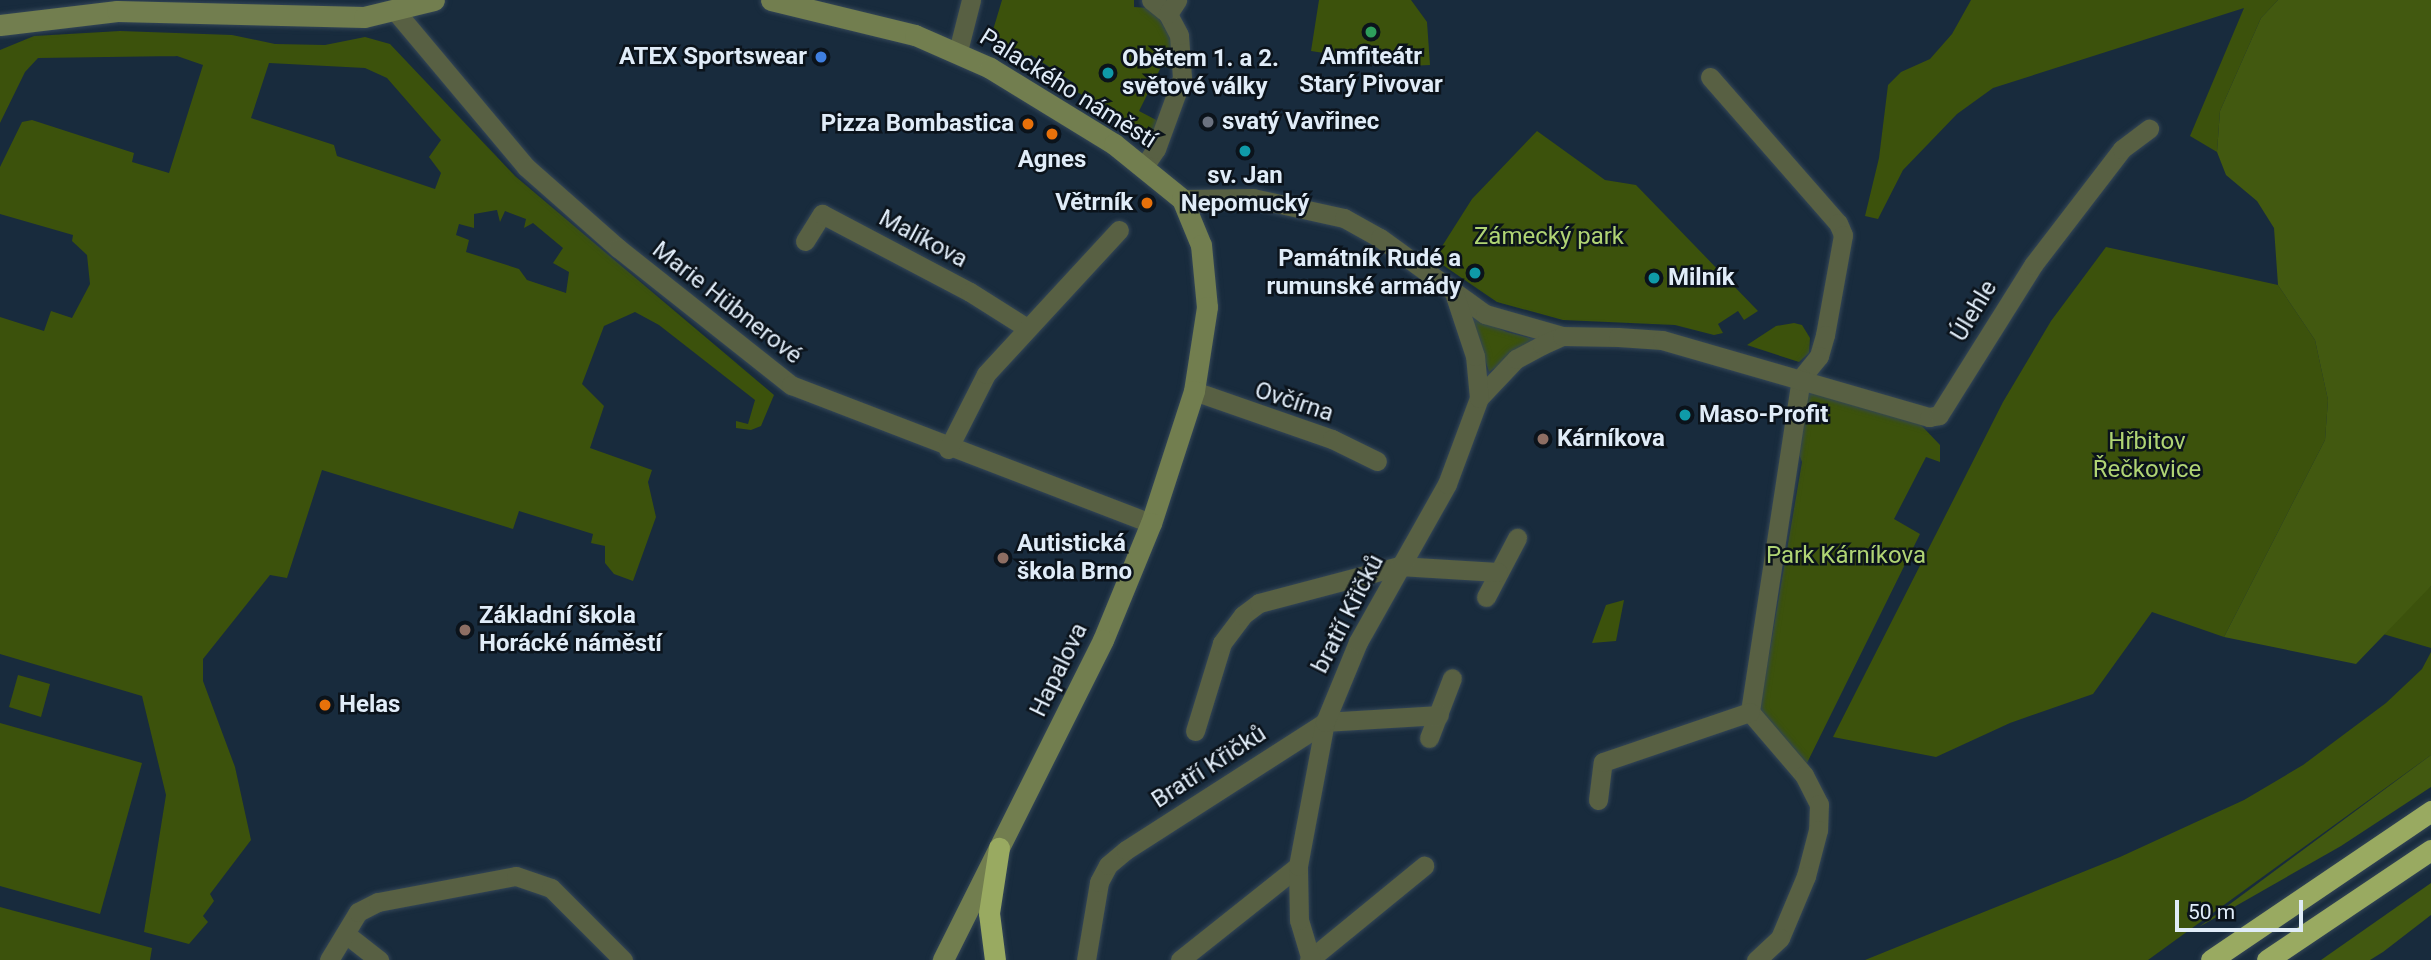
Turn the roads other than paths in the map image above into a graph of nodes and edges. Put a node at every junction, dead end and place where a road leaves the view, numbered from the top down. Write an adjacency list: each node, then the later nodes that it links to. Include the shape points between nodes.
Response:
1 (435, 0): 6 (street)
2 (771, 0): 8 (street, Palackého náměstí, via 915,35)
3 (971, 0): 8 (street, Palackého náměstí)
4 (1151, 0): 5 (street)
5 (1173, 7): 11 (street, via 1182,78 1156,149)
6 (396, 12): 7 (street, via 326,19 117,11); 21 (street, Marie Hübnerové, via 506,148 618,248 791,385)
7 (0, 25)
8 (958, 51): 11 (street, Palackého náměstí, via 1092,130)
9 (1710, 77): 18 (street, via 1838,223 1843,235 1819,356)
10 (2149, 129): 18 (street, Úlehle, via 2122,149 2033,265 1940,415 1929,417)
11 (1143, 168): 12 (street, Palackého náměstí)
12 (1182, 199): 15 (street, via 1236,197 1327,212 1380,238); 19 (street, Palackého náměstí, via 1201,245 1206,285)
13 (1119, 230): 16 (street)
14 (805, 241): 16 (street, Malíkova, via 822,214 970,292)
15 (1455, 296): 17 (street, via 1498,319); 20 (street, via 1475,356)
16 (1027, 328): 21 (street, via 986,374)
17 (1562, 336): 18 (street, via 1662,340); 20 (street, via 1516,359)
18 (1801, 378): 29 (street)
19 (1194, 391): 22 (street, Ovčírna, via 1332,439); 23 (street, Hapalova)
20 (1479, 398): 25 (street, bratří Křičků, via 1447,484)
21 (948, 449): 23 (street, Marie Hübnerové)
22 (1377, 461)
23 (1152, 523): 36 (street, Hapalova, via 1103,640)
24 (1517, 538): 26 (street)
25 (1399, 566): 26 (street, Bratří Křičků); 31 (street, bratří Křičků, via 1344,672); 32 (street, Bratří Křičků, via 1279,595 1243,615 1222,643)
26 (1498, 572): 27 (street)
27 (1486, 597)
28 (1452, 678): 30 (street)
29 (1750, 712): 34 (street, via 1603,762); 49 (street, via 1804,775 1820,816 1813,855 1780,938)
30 (1439, 715): 31 (street, Bratří Křičků); 33 (street)
31 (1325, 722): 38 (street, bratří Křičků); 46 (street, Bratří Křičků, via 1108,865 1100,882)
32 (1195, 731)
33 (1429, 738)
34 (1598, 800)
35 (2431, 811): 50 (highway)
36 (999, 848): 44 (street, Hapalova); 45 (highway, via 989,913)
37 (2431, 849): 51 (highway)
38 (1298, 866): 47 (street); 48 (street, bratří Křičků, via 1299,920)
39 (1424, 866): 48 (street, bratří Křičků)
40 (347, 935): 41 (street); 42 (street); 43 (street, via 358,912 378,902 516,876 551,888)
41 (329, 960)
42 (379, 960)
43 (623, 960)
44 (943, 960)
45 (995, 960)
46 (1086, 960)
47 (1180, 960)
48 (1310, 960)
49 (1756, 960)
50 (2211, 960)
51 (2267, 960)

